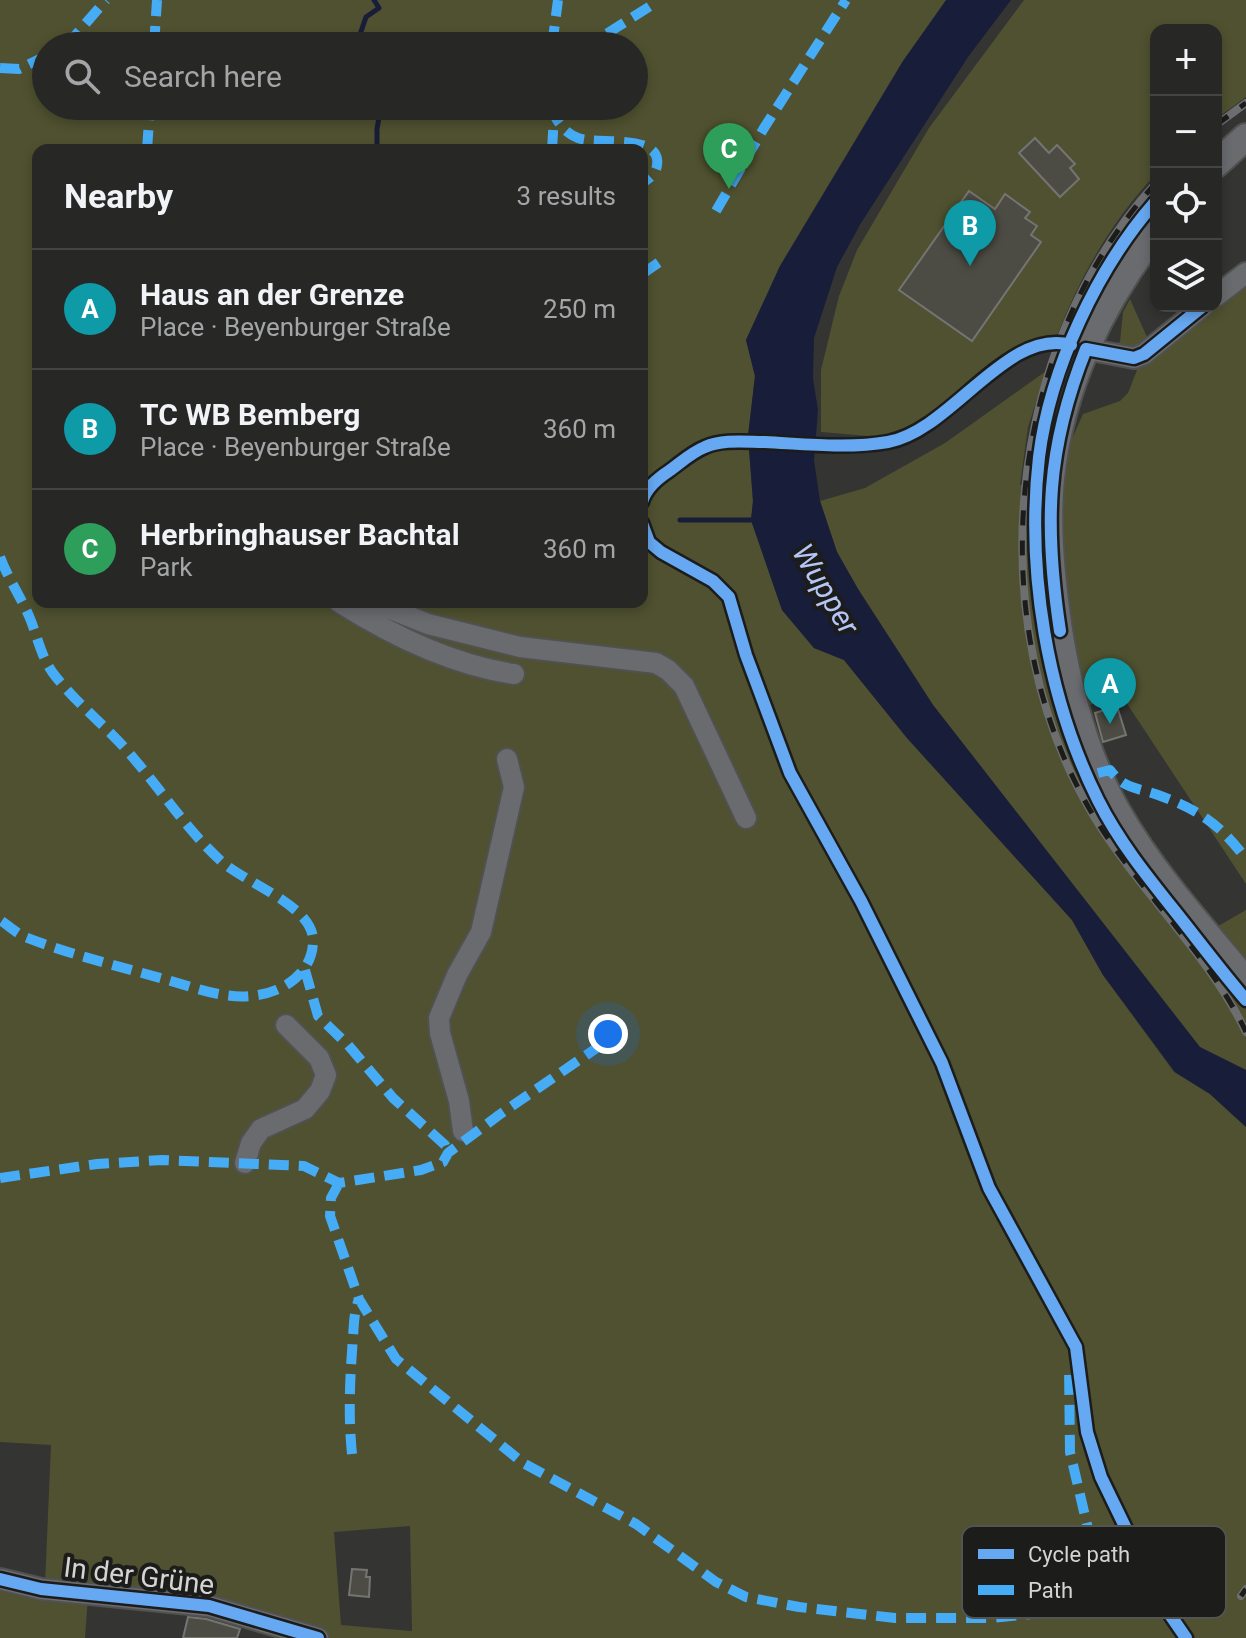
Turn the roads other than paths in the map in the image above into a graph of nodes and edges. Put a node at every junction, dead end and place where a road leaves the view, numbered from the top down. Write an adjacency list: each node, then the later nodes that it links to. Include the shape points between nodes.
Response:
1 (1246, 137): 2 (main road)
2 (1222, 159)
3 (1151, 240): 7 (main road)
4 (1246, 273): 5 (street)
5 (1222, 291)
6 (1196, 312): 7 (street, via 1134,358)
7 (1086, 349): 13 (main road, via 1067,398 1051,481 1051,559 1067,673 1092,758 1134,839)
8 (351, 608): 10 (street, via 482,669)
9 (388, 608): 12 (street, via 428,624 520,647 630,658 668,670 684,686)
10 (514, 674)
11 (507, 759): 15 (street, via 514,787 481,932 439,1018)
12 (746, 818)
13 (1246, 981)
14 (286, 1025): 16 (street, via 319,1058 326,1075 305,1109 261,1129)
15 (463, 1131)
16 (245, 1163)
17 (0, 1579): 18 (street, In der Grüne, via 41,1589 209,1606)
18 (318, 1638)

